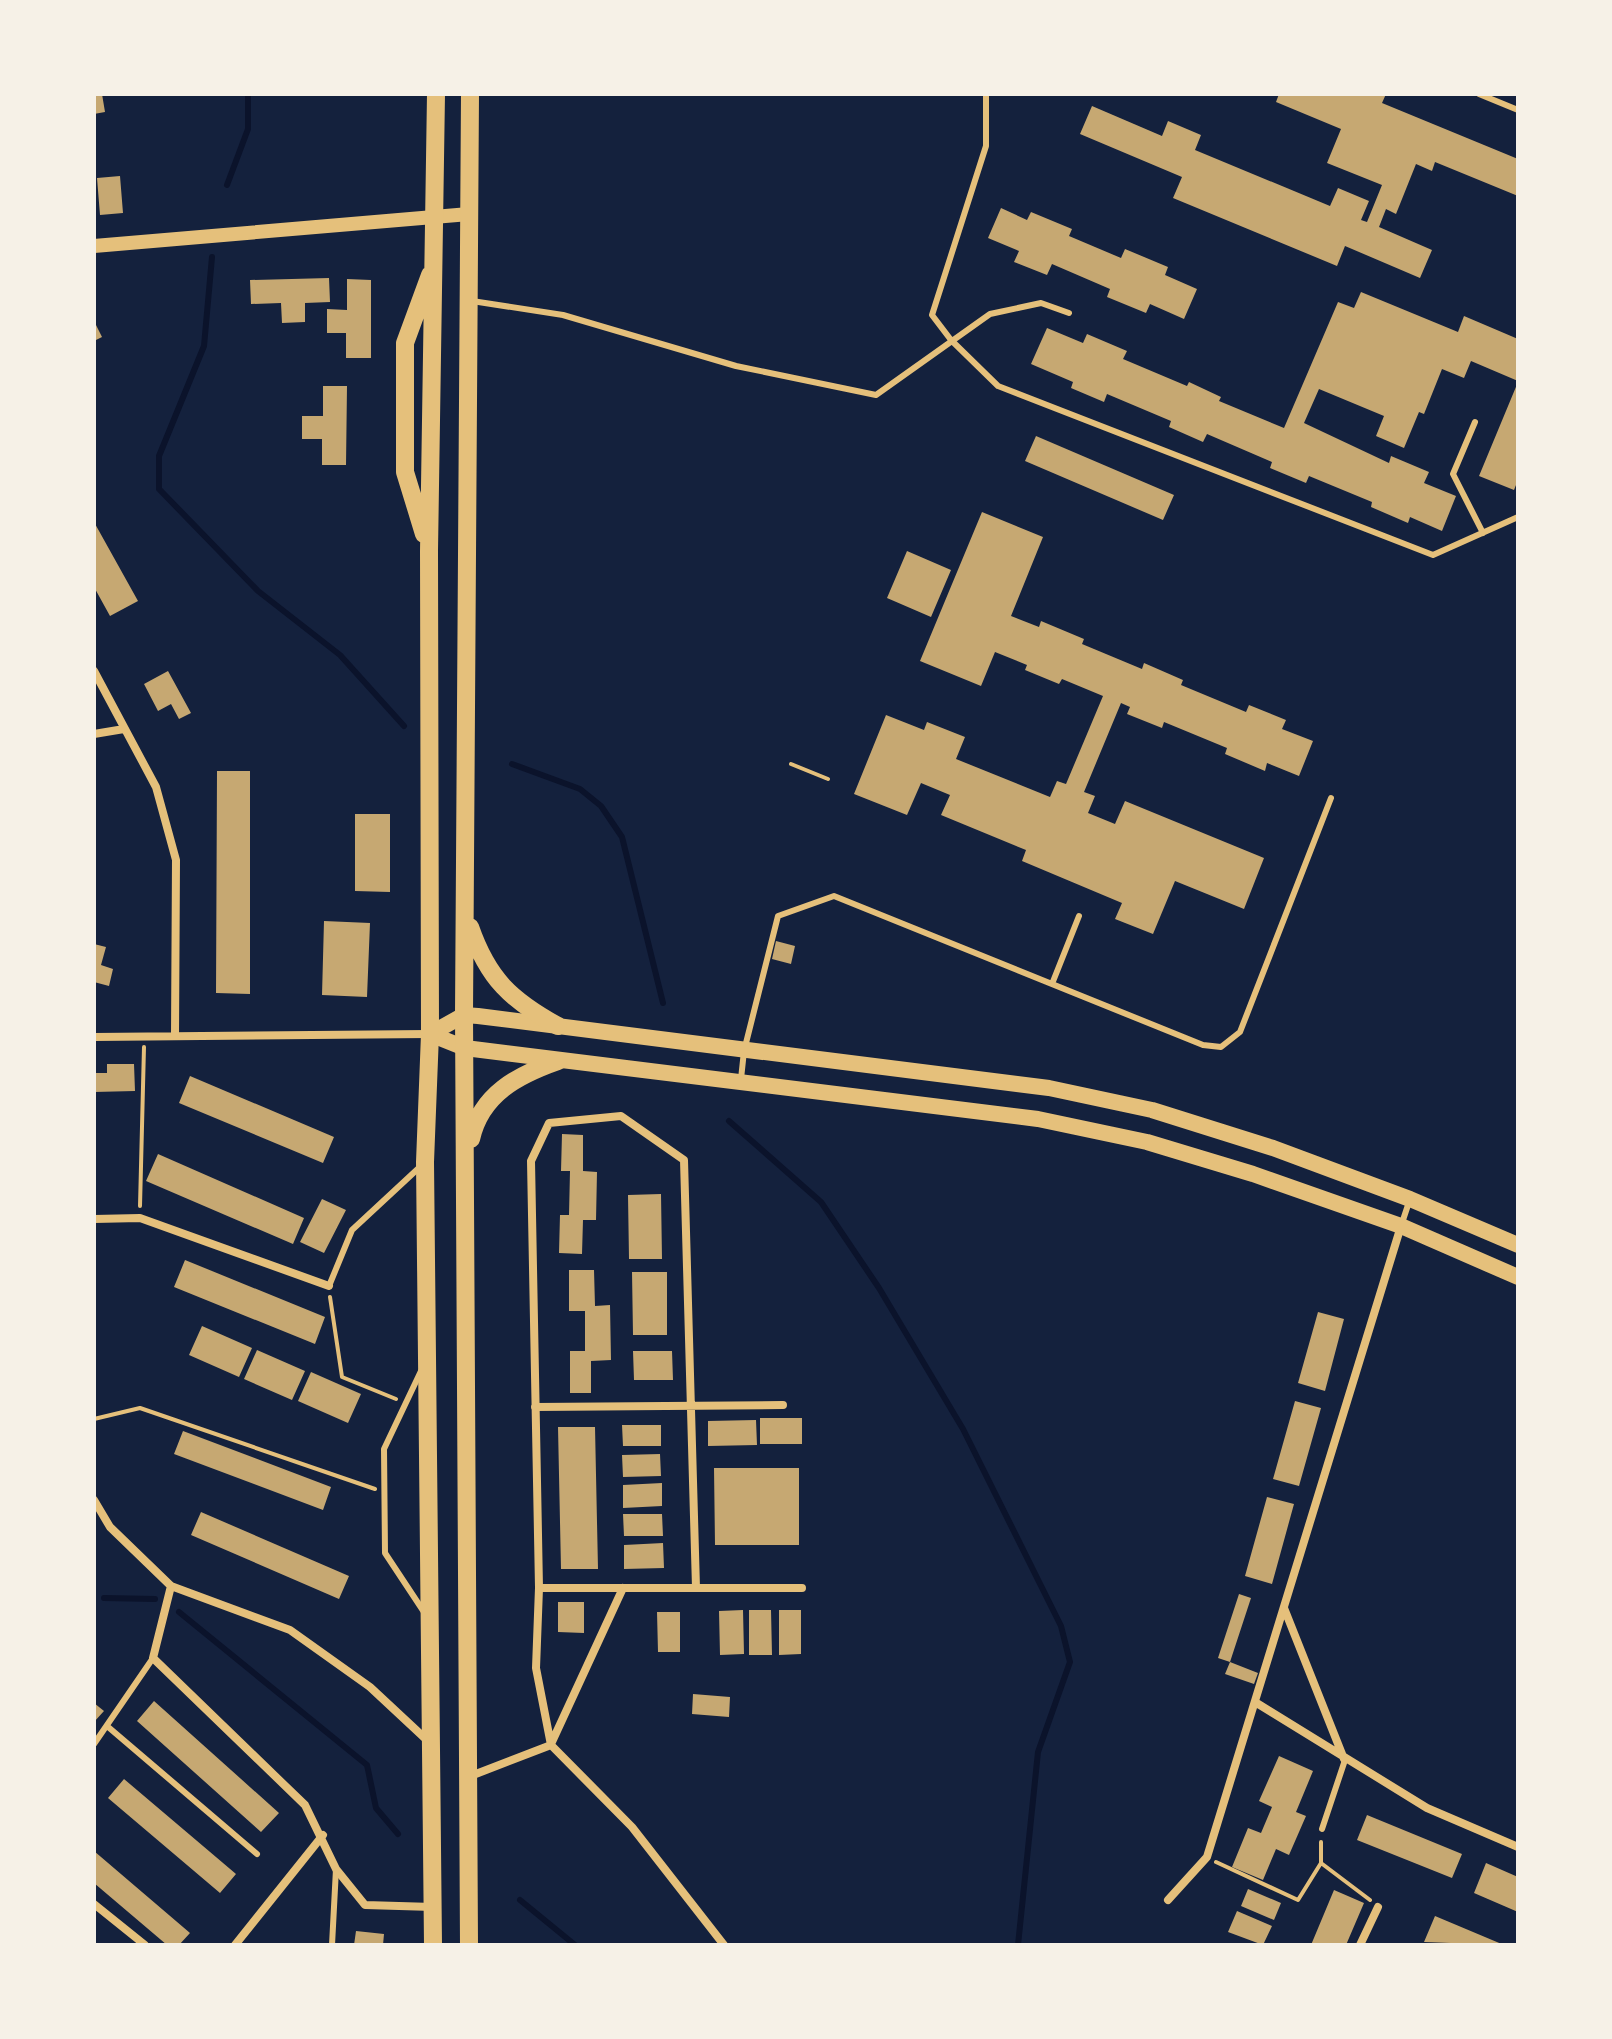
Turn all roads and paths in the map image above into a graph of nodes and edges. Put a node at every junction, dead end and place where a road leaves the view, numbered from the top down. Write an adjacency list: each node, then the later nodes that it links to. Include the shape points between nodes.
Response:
1 (436, 94): 7 (highway)
2 (470, 94): 6 (highway)
3 (986, 94): 12 (lane, via 986,146 932,315)
4 (1479, 94): 5 (lane)
5 (1518, 110)
6 (469, 214): 7 (street); 10 (highway)
7 (435, 217): 8 (street); 9 (highway)
8 (94, 246)
9 (435, 261): 16 (highway); 16 (highway, via 405,343 405,472)
10 (468, 301): 12 (lane, via 563,315 736,366 876,395); 23 (highway)
11 (1069, 313): 12 (lane, via 1041,303 990,314)
12 (951, 340): 15 (lane, via 998,386 1433,555)
13 (1475, 422): 15 (lane, via 1453,474)
14 (1518, 517): 15 (lane)
15 (1483, 533)
16 (429, 551): 28 (highway)
17 (94, 671): 18 (street)
18 (124, 729): 19 (street); 29 (street, via 156,787 176,860)
19 (94, 734)
20 (791, 764): 21 (path)
21 (828, 779)
22 (1331, 798): 25 (lane, via 1240,1032 1221,1047 1203,1045)
23 (465, 911): 26 (highway); 27 (highway, via 479,954 500,986 522,1007)
24 (1079, 916): 25 (lane)
25 (1052, 984): 33 (lane, via 834,896 778,916)
26 (464, 1015): 27 (main road); 28 (main road); 32 (highway)
27 (558, 1026): 33 (main road)
28 (430, 1034): 29 (street); 32 (main road); 37 (highway)
29 (175, 1036): 31 (street)
30 (94, 1037): 31 (street)
31 (144, 1037): 39 (path)
32 (465, 1048): 34 (main road); 36 (highway)
33 (744, 1051): 35 (lane); 38 (main road, via 1049,1088 1152,1110)
34 (558, 1061): 35 (main road); 36 (highway, via 514,1078 487,1102 473,1128)
35 (740, 1083): 41 (main road, via 1038,1119 1147,1142)
36 (465, 1161): 67 (highway)
37 (425, 1162): 44 (lane, via 352,1230); 45 (highway)
38 (1410, 1199): 41 (lane); 42 (main road)
39 (140, 1218): 40 (street); 44 (street)
40 (94, 1219)
41 (1401, 1226): 43 (main road); 58 (street)
42 (1518, 1245)
43 (1518, 1277)
44 (329, 1286): 46 (path, via 342,1377)
45 (426, 1361): 46 (lane); 59 (highway)
46 (405, 1403): 51 (lane, via 384,1449)
47 (691, 1405): 48 (street); 49 (street); 49 (street, via 684,1160 621,1116 549,1123 531,1161); 56 (street)
48 (783, 1405)
49 (535, 1407): 54 (street)
50 (94, 1419): 51 (path, via 140,1408)
51 (384, 1493): 59 (lane, via 385,1553)
52 (94, 1500): 53 (street, via 110,1527)
53 (171, 1586): 60 (street); 63 (street, via 290,1630 370,1687)
54 (539, 1588): 55 (street); 65 (street, via 536,1668)
55 (623, 1588): 56 (street); 65 (street)
56 (696, 1588): 57 (street)
57 (802, 1588)
58 (1284, 1607): 61 (street); 66 (street)
59 (431, 1622): 63 (highway)
60 (153, 1658): 62 (lane); 69 (street, via 305,1805)
61 (1255, 1702): 66 (street); 72 (street)
62 (107, 1726): 64 (lane); 71 (lane)
63 (430, 1742): 77 (highway)
64 (94, 1744)
65 (551, 1745): 67 (street); 84 (street, via 632,1827)
66 (1345, 1760): 68 (lane); 70 (street, via 1427,1808)
67 (468, 1777): 83 (highway)
68 (1322, 1829): 73 (path)
69 (323, 1835): 74 (street); 80 (street)
70 (1518, 1847)
71 (257, 1854)
72 (1207, 1857): 73 (path, via 1298,1900); 75 (street)
73 (1321, 1863): 78 (path)
74 (336, 1869): 77 (street, via 365,1905); 81 (lane)
75 (1168, 1900)
76 (94, 1904): 79 (street)
77 (434, 1907): 82 (highway)
78 (1378, 1907): 85 (street)
79 (145, 1945)
80 (235, 1945)
81 (332, 1945)
82 (433, 1945)
83 (469, 1945)
84 (724, 1945)
85 (1360, 1945)

